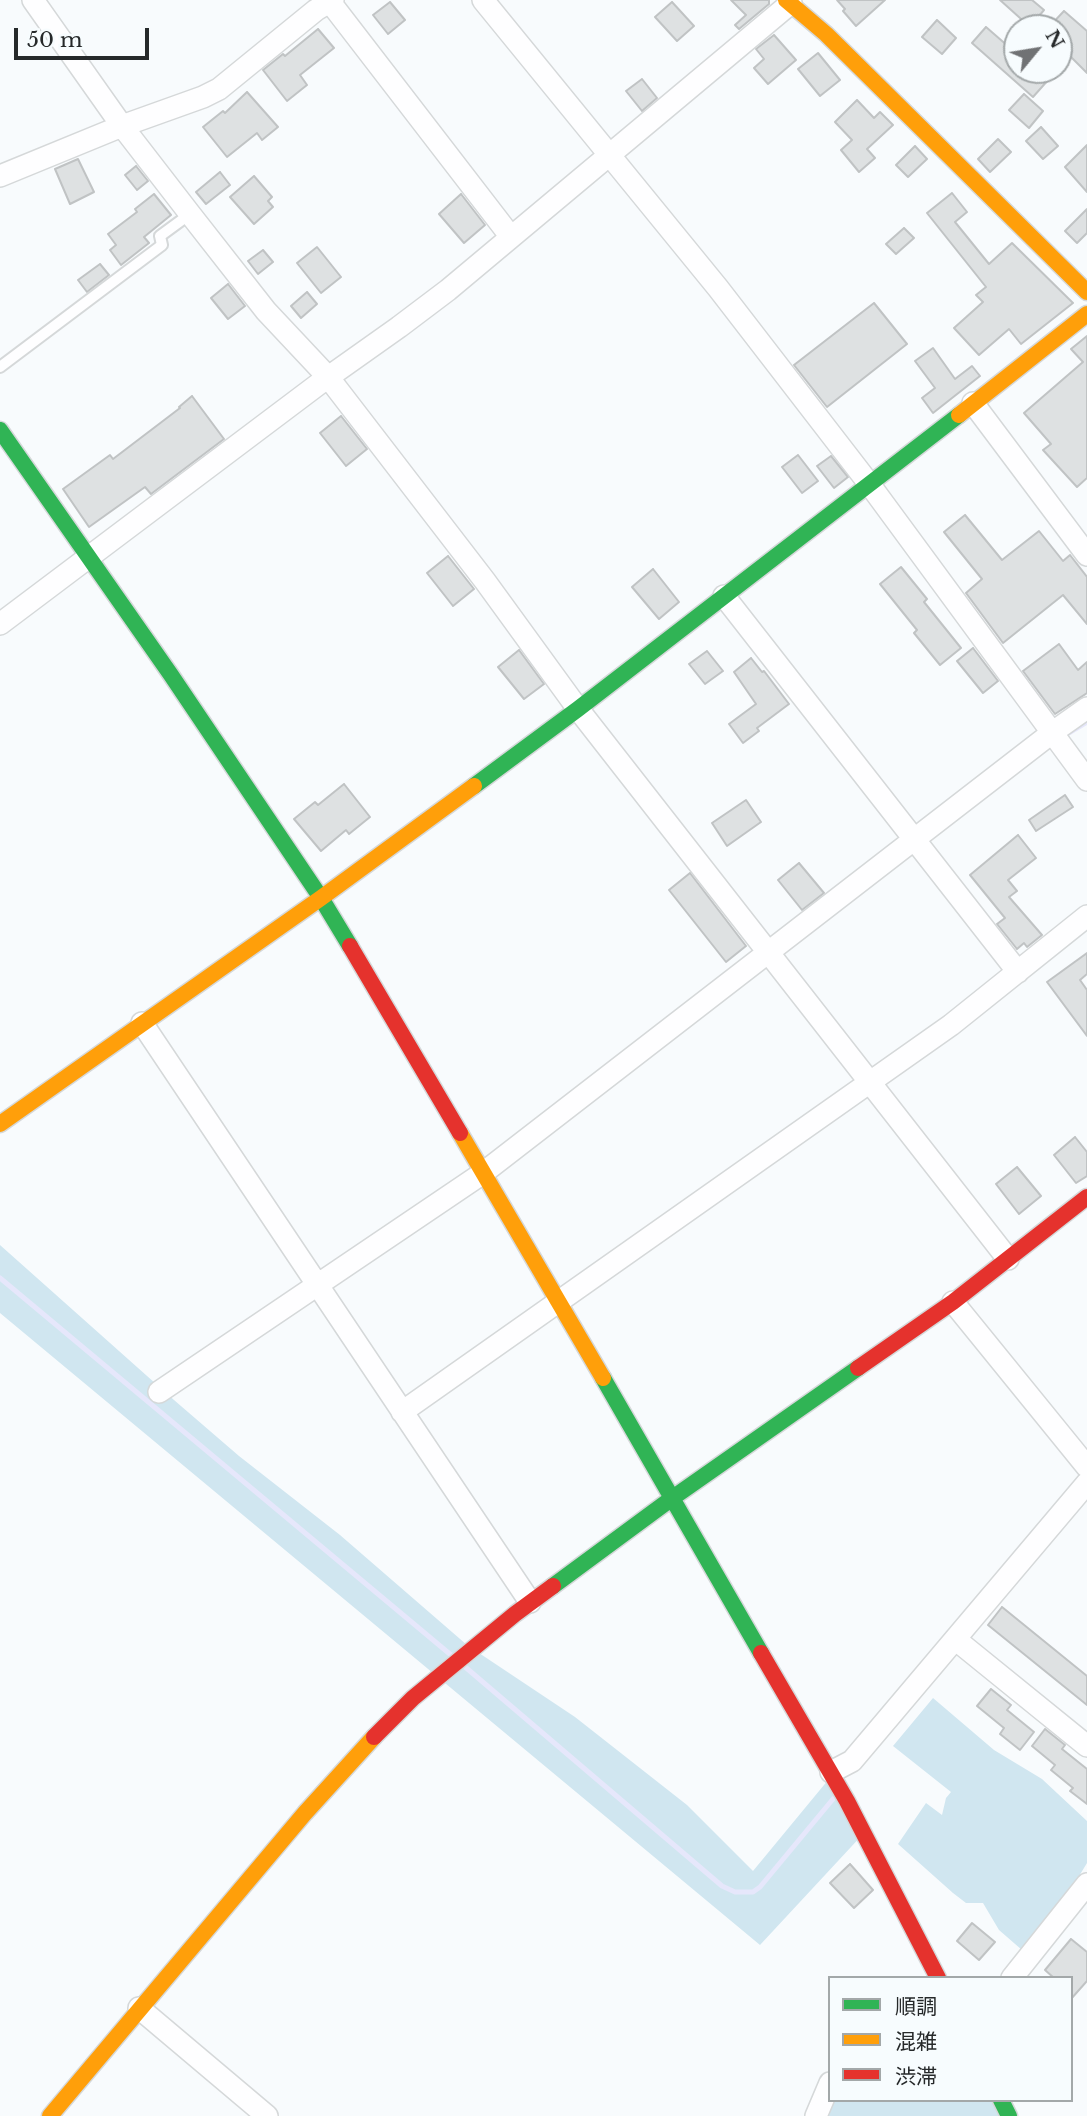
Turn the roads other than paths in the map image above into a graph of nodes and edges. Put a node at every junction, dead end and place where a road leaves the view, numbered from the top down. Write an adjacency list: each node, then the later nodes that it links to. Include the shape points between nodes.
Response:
1 (484, 0): 6 (street)
2 (35, 1): 5 (street)
3 (332, 1): 5 (street, via 219,89); 9 (street)
4 (789, 2): 6 (street); 10 (street)
5 (122, 126): 7 (street); 8 (street)
6 (610, 154): 9 (street); 16 (street)
7 (0, 176)
8 (190, 214): 12 (lane, via 160,236 162,245); 13 (street, via 266,311)
9 (511, 237): 13 (street, via 440,296)
10 (1087, 292)
11 (1087, 314): 14 (street)
12 (0, 367)
13 (328, 377): 18 (street); 22 (street)
14 (973, 403): 16 (street); 17 (street)
15 (0, 430): 18 (street)
16 (870, 485): 19 (street); 23 (street)
17 (1087, 555)
18 (89, 558): 20 (street); 26 (street)
19 (724, 596): 22 (street); 25 (street)
20 (0, 624)
21 (1087, 708): 23 (street)
22 (578, 709): 26 (street); 28 (street)
23 (1052, 732): 24 (street); 25 (street)
24 (1087, 780)
25 (914, 840): 28 (street); 29 (street)
26 (321, 898): 30 (street); 33 (street)
27 (1087, 916): 29 (street)
28 (769, 953): 31 (street); 33 (street)
29 (1018, 972): 31 (street)
30 (142, 1023): 32 (street); 36 (street)
31 (870, 1082): 35 (street); 37 (street)
32 (0, 1124)
33 (483, 1173): 36 (street); 37 (street)
34 (1087, 1197): 35 (street)
35 (1008, 1259): 38 (street)
36 (318, 1285): 39 (street); 40 (street)
37 (558, 1302): 40 (street); 43 (street)
38 (953, 1302): 41 (street); 43 (street)
39 (159, 1392)
40 (402, 1412): 44 (street)
41 (1087, 1467)
42 (1087, 1483): 45 (street)
43 (671, 1499): 44 (street); 47 (street)
44 (530, 1602): 52 (street, via 413,1698 367,1744)
45 (955, 1639): 46 (street); 47 (street, via 852,1760)
46 (1087, 1746)
47 (831, 1772): 50 (street)
48 (1087, 1884): 49 (street)
49 (1080, 1907): 51 (street)
50 (937, 1976)
51 (1014, 1976)
52 (139, 2008): 54 (street); 55 (street)
53 (828, 2088): 56 (street)
54 (50, 2116)
55 (267, 2116)
56 (816, 2116)

